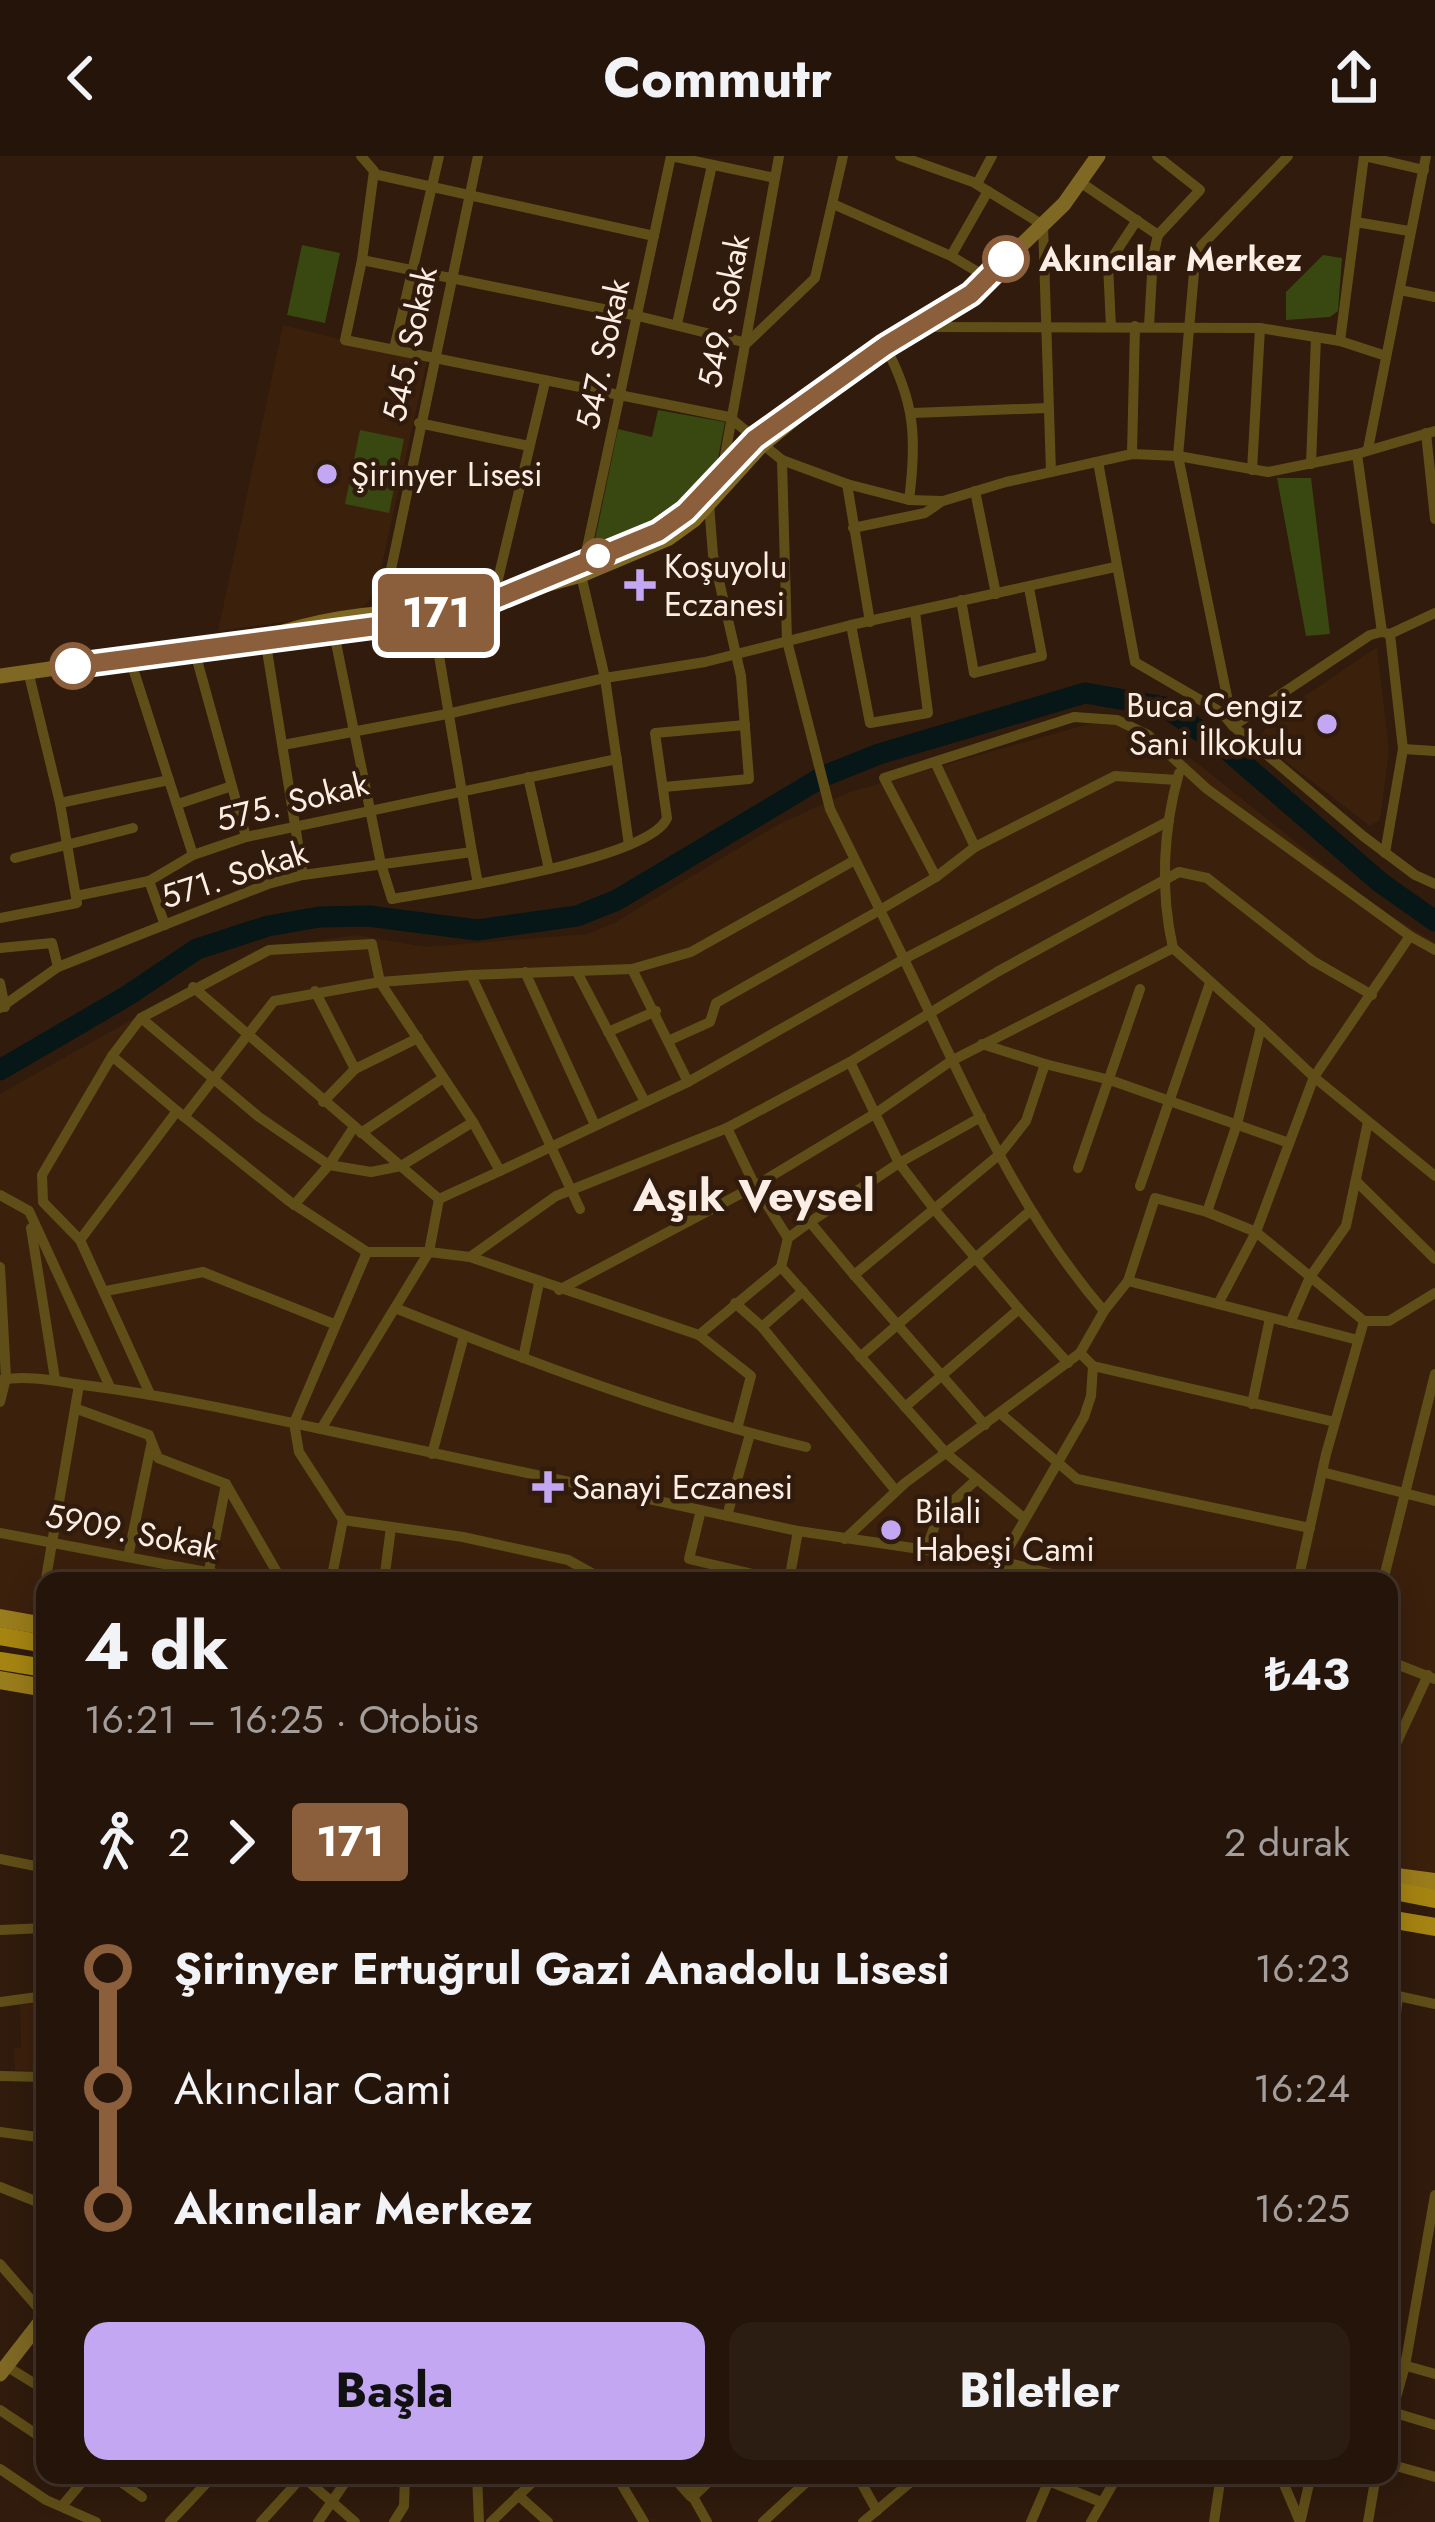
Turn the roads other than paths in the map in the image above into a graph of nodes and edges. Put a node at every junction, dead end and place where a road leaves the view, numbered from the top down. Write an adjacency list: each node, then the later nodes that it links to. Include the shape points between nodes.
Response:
1 (361, 156): 15 (street)
2 (439, 156): 18 (street)
3 (478, 156): 20 (street, 545. Sokak)
4 (671, 156): 13 (street); 27 (street, 547. Sokak)
5 (779, 156): 16 (street, 549. Sokak)
6 (843, 156): 21 (street)
7 (900, 156): 19 (street)
8 (992, 156): 19 (street)
9 (1157, 156): 26 (street, via 1200,190)
10 (1288, 156): 39 (street, via 1201,246)
11 (1426, 156): 14 (street)
12 (1090, 158): 17 (main road)
13 (712, 165): 16 (street); 36 (street)
14 (1424, 170): 23 (street, via 1364,156); 25 (street)
15 (374, 174): 18 (street); 29 (street)
16 (775, 178): 46 (street, 549. Sokak)
17 (1080, 182): 22 (street); 24 (main road)
18 (431, 188): 20 (street); 30 (street)
19 (982, 188): 24 (street); 28 (street)
20 (469, 196): 27 (street); 31 (street, 545. Sokak)
21 (833, 204): 28 (street); 46 (street, via 814,278)
22 (1137, 220): 26 (street); 41 (street, via 1108,264)
23 (1356, 221): 25 (street); 45 (street)
24 (1043, 225): 32 (main road); 43 (street)
25 (1409, 231): 33 (street)
26 (1159, 235): 38 (street)
27 (654, 236): 35 (street, 547. Sokak)
28 (951, 256): 32 (street)
29 (362, 260): 30 (street); 48 (street, via 345,340)
30 (412, 270): 31 (street); 48 (street)
31 (452, 278): 35 (street); 50 (street, 545. Sokak)
32 (988, 278): 40 (main road)
33 (1400, 290): 34 (street); 49 (street)
34 (1435, 297)
35 (638, 316): 36 (street); 52 (street, 547. Sokak)
36 (677, 324): 46 (street)
37 (1135, 326): 38 (street); 41 (street); 61 (street)
38 (1149, 326): 39 (street)
39 (1192, 326): 42 (street); 62 (street)
40 (920, 327): 43 (street); 47 (main road)
41 (1111, 327): 43 (street)
42 (1260, 328): 44 (street); 66 (street)
43 (1046, 329): 53 (street)
44 (1316, 337): 45 (street); 65 (street)
45 (1340, 341): 49 (street)
46 (747, 343): 55 (street, 549. Sokak)
47 (885, 346): 54 (street); 58 (main road)
48 (394, 349): 50 (street)
49 (1386, 356): 60 (street)
50 (434, 357): 51 (street); 56 (street, 545. Sokak)
51 (545, 382): 52 (street); 59 (street)
52 (622, 397): 55 (street); 79 (street, 547. Sokak)
53 (1048, 408): 54 (street); 67 (street)
54 (913, 413): 71 (street)
55 (729, 418): 58 (street); 68 (street, 549. Sokak)
56 (419, 423): 59 (street); 87 (street, 545. Sokak)
57 (1432, 430): 60 (street); 74 (street)
58 (758, 442): 63 (street); 68 (main road); 73 (main road)
59 (529, 446): 82 (street)
60 (1363, 451): 65 (street); 91 (street)
61 (1132, 454): 62 (street); 64 (street)
62 (1178, 456): 66 (street); 102 (street)
63 (782, 460): 69 (street); 93 (street)
64 (1098, 461): 67 (street); 78 (street)
65 (1311, 464): 66 (street)
66 (1252, 470)
67 (1051, 472): 70 (street)
68 (722, 477): 79 (main road, via 658,532)
69 (847, 484): 71 (street); 76 (street)
70 (975, 491): 72 (street); 81 (street)
71 (909, 500): 72 (street)
72 (943, 501): 76 (street, via 925,513)
73 (710, 504): 75 (main road); 77 (street)
74 (1435, 519)
75 (694, 520): 77 (street); 79 (main road, via 669,538)
76 (853, 528): 88 (street)
77 (713, 555): 95 (street)
78 (1115, 567): 80 (street); 102 (street, via 1135,662)
79 (583, 569): 82 (main road); 99 (street)
80 (1029, 588): 81 (street); 83 (street, via 1042,656 974,673)
81 (996, 594): 83 (street)
82 (493, 600): 86 (main road)
83 (961, 600): 84 (street)
84 (914, 612): 88 (street); 89 (street, via 928,712 870,723)
85 (1435, 613): 91 (street)
86 (432, 614): 87 (main road); 100 (street)
87 (381, 620): 90 (main road); 92 (main road)
88 (870, 622): 89 (street)
89 (850, 626): 93 (street)
90 (334, 633): 92 (main road); 103 (street)
91 (1386, 633): 102 (street, via 1370,635); 105 (street)
92 (265, 638): 94 (main road); 104 (street)
93 (787, 640): 95 (street); 130 (street, via 830,809)
94 (194, 649): 96 (main road); 114 (street)
95 (735, 655): 99 (street); 101 (street)
96 (130, 659): 97 (main road); 111 (street)
97 (28, 670): 98 (main road); 116 (street)
98 (0, 676)
99 (605, 678): 100 (street); 107 (street)
100 (447, 714): 103 (street); 115 (street)
101 (745, 725): 113 (street, via 749,779); 113 (street, via 655,733)
102 (1233, 726): 127 (street)
103 (354, 730): 104 (street); 118 (street)
104 (283, 745): 120 (street)
105 (1402, 749): 106 (street); 127 (street)
106 (1435, 751)
107 (617, 759): 110 (street, 575. Sokak); 123 (street)
108 (935, 762): 109 (street, via 1074,717 1117,720); 124 (street); 134 (street, via 884,778)
109 (1182, 764): 112 (street); 143 (street)
110 (528, 777): 115 (street, 575. Sokak); 132 (street)
111 (169, 780): 116 (street); 117 (street)
112 (1177, 780): 119 (street); 124 (street, via 1115,776)
113 (664, 787): 123 (street, via 665,825)
114 (230, 788): 117 (street); 122 (street)
115 (462, 790): 118 (street, 575. Sokak); 126 (street)
116 (60, 803): 125 (street)
117 (178, 804): 128 (street)
118 (371, 809): 120 (street, 575. Sokak); 131 (street)
119 (1169, 821): 135 (street); 147 (street)
120 (295, 826): 122 (street, 575. Sokak); 133 (street)
121 (133, 829): 125 (street)
122 (246, 837): 128 (street, 575. Sokak)
123 (629, 845): 132 (street)
124 (975, 847): 134 (street)
125 (67, 848): 129 (street); 139 (street)
126 (472, 852): 131 (street, 571. Sokak); 137 (street)
127 (1384, 853): 138 (street)
128 (193, 855): 136 (street, 575. Sokak)
129 (15, 858)
130 (854, 860): 140 (street); 149 (street, via 691,952)
131 (381, 864): 133 (street, 571. Sokak); 137 (street, via 392,899)
132 (549, 869): 137 (street)
133 (302, 874): 142 (street, 571. Sokak)
134 (936, 877): 140 (street)
135 (1164, 879): 144 (street); 159 (street, via 1179,872 1207,878 1313,961); 162 (street)
136 (148, 881): 139 (street, 575. Sokak); 142 (street)
137 (478, 884)
138 (1435, 884)
139 (76, 899): 141 (street, 575. Sokak)
140 (880, 910): 147 (street); 168 (street, via 716,1003 710,1022)
141 (0, 918)
142 (165, 925): 148 (street, 571. Sokak)
143 (1410, 935): 146 (street); 159 (street)
144 (1173, 948): 154 (street); 169 (street)
145 (0, 949): 148 (street, via 52,943)
146 (1435, 950)
147 (904, 959): 162 (street); 179 (street)
148 (58, 968): 160 (street, 571. Sokak)
149 (632, 969): 150 (street); 161 (street)
150 (577, 972): 151 (street); 165 (street)
151 (525, 973): 152 (street); 189 (street)
152 (471, 975): 153 (street); 193 (street)
153 (380, 982): 156 (street, via 374,939 269,950); 158 (street); 167 (street)
154 (1210, 982): 164 (street); 182 (street)
155 (0, 983): 160 (street)
156 (193, 987): 163 (street); 166 (street)
157 (1140, 989): 178 (street)
158 (315, 991): 166 (street, via 274,1001); 174 (street)
159 (1372, 995): 175 (street)
160 (3, 1008)
161 (656, 1011): 165 (street); 168 (street)
162 (930, 1013): 171 (street); 172 (street)
163 (141, 1018): 170 (street); 177 (street)
164 (1261, 1027): 175 (street); 188 (street)
165 (608, 1032): 181 (street)
166 (246, 1036): 177 (street); 180 (street)
167 (418, 1038): 174 (street); 176 (street)
168 (670, 1040): 179 (street)
169 (982, 1044): 171 (street); 173 (street)
170 (112, 1056): 184 (street); 216 (street, via 42,1175 43,1202)
171 (951, 1061): 183 (street); 185 (street)
172 (850, 1062): 183 (street); 190 (street)
173 (1045, 1064): 178 (street); 194 (street, via 1026,1121)
174 (355, 1069): 180 (street)
175 (1314, 1077): 187 (street); 192 (street)
176 (443, 1078): 186 (street); 191 (street)
177 (213, 1079): 184 (street); 196 (street)
178 (1110, 1080): 182 (street); 198 (street)
179 (688, 1082): 181 (street)
180 (322, 1102): 191 (street)
181 (645, 1102): 189 (street)
182 (1167, 1102): 188 (street); 203 (street)
183 (876, 1113): 195 (street); 202 (street)
184 (181, 1114): 207 (street); 216 (street)
185 (981, 1117): 194 (street); 195 (street)
186 (473, 1122): 197 (street); 199 (street)
187 (1368, 1122): 200 (street); 201 (street)
188 (1237, 1124): 192 (street); 212 (street)
189 (595, 1125): 193 (street)
190 (727, 1128): 202 (street); 204 (street)
191 (358, 1130): 196 (street); 197 (street)
192 (1289, 1143): 214 (street)
193 (550, 1147): 199 (street); 204 (street)
194 (1000, 1154): 209 (street); 211 (street)
195 (898, 1163): 209 (street); 213 (street)
196 (329, 1166): 197 (street); 207 (street)
197 (401, 1166): 206 (street)
198 (1078, 1168)
199 (500, 1171): 206 (street)
200 (1435, 1176)
201 (1356, 1180): 221 (street); 225 (street, via 1346,1226)
202 (755, 1186): 215 (street); 228 (street)
203 (1140, 1186)
204 (571, 1189): 208 (street); 219 (street)
205 (0, 1196): 210 (street)
206 (439, 1199): 218 (street)
207 (294, 1205): 217 (street)
208 (580, 1209)
209 (934, 1210): 220 (street); 224 (street)
210 (28, 1211): 254 (street); 256 (street)
211 (1030, 1211): 220 (street); 236 (street)
212 (1207, 1212): 214 (street); 226 (street, via 1155,1198)
213 (810, 1222): 215 (street); 224 (street)
214 (1256, 1232): 225 (street); 233 (street)
215 (788, 1238): 223 (street)
216 (80, 1240): 230 (street)
217 (368, 1252): 218 (street); 240 (street)
218 (429, 1252): 219 (street); 234 (street)
219 (470, 1257): 227 (street)
220 (975, 1258): 235 (street); 241 (street)
221 (1435, 1259)
222 (0, 1267): 253 (street)
223 (781, 1267): 229 (street); 232 (street)
224 (854, 1275): 241 (street)
225 (1310, 1277): 238 (street); 239 (street)
226 (1129, 1281): 233 (street); 236 (street)
227 (538, 1283): 228 (street); 248 (street)
228 (559, 1289): 243 (street)
229 (803, 1291): 242 (street); 247 (street)
230 (106, 1292): 240 (street, via 203,1272); 257 (street)
231 (1435, 1293): 238 (street, via 1389,1321)
232 (735, 1303): 242 (street); 243 (street)
233 (1218, 1304): 237 (street)
234 (394, 1308): 244 (street); 266 (street)
235 (1019, 1309): 249 (street); 252 (street)
236 (1104, 1311): 246 (street)
237 (1270, 1318): 239 (street); 259 (street)
238 (1364, 1321): 245 (street)
239 (1290, 1322): 245 (street)
240 (334, 1324): 264 (street)
241 (897, 1325): 247 (street); 252 (street)
242 (762, 1327): 277 (street)
243 (699, 1335): 267 (street, via 752,1376)
244 (464, 1336): 248 (street); 272 (street)
245 (1358, 1340): 263 (street)
246 (1080, 1353): 249 (street); 250 (street)
247 (860, 1357): 260 (street)
248 (523, 1358): 267 (street)
249 (1068, 1363): 262 (street)
250 (1093, 1366): 259 (street); 273 (street, via 1084,1417)
251 (1435, 1374): 278 (street)
252 (941, 1376): 260 (street); 265 (street)
253 (3, 1379): 254 (street); 258 (street)
254 (56, 1379): 255 (street)
255 (79, 1384): 256 (street); 261 (street)
256 (110, 1387): 257 (street)
257 (150, 1394): 264 (street)
258 (0, 1402)
259 (1252, 1404): 263 (street)
260 (905, 1407): 271 (street)
261 (77, 1409): 269 (street, via 149,1435); 289 (street)
262 (1001, 1414): 265 (street); 273 (street)
263 (1335, 1422): 274 (street)
264 (294, 1423): 266 (street); 283 (street, via 299,1452)
265 (985, 1425): 271 (street)
266 (321, 1429): 272 (street)
267 (737, 1429): 268 (street)
268 (750, 1433): 270 (street); 281 (street)
269 (151, 1446): 276 (street, via 158,1458); 291 (street)
270 (806, 1447)
271 (946, 1453): 275 (street); 277 (street)
272 (432, 1454): 280 (street)
273 (1056, 1464): 282 (street); 285 (street, via 1077,1479)
274 (1322, 1472): 278 (street); 285 (street)
275 (977, 1479): 282 (street); 290 (street, via 939,1514)
276 (226, 1484): 295 (street); 296 (street)
277 (896, 1491): 288 (street)
278 (1405, 1494): 279 (street); 305 (street)
279 (1435, 1502)
280 (701, 1510): 281 (street); 300 (street, via 689,1559)
281 (728, 1516): 286 (street)
282 (1024, 1519): 292 (street)
283 (343, 1520): 284 (street); 297 (street)
284 (392, 1527): 298 (street); 299 (street, via 568,1559)
285 (1310, 1528): 304 (street)
286 (798, 1531): 288 (street); 301 (street)
287 (0, 1533): 289 (street, 5909. Sokak)
288 (845, 1539): 290 (street)
289 (51, 1544): 291 (street, 5909. Sokak); 293 (street)
290 (926, 1550): 292 (street)
291 (128, 1557): 294 (street, 5909. Sokak)
292 (1005, 1562): 302 (street); 303 (street)
293 (48, 1572)
294 (188, 1572)
295 (209, 1572)
296 (277, 1572)
297 (333, 1572)
298 (385, 1572)
299 (590, 1572)
300 (746, 1572)
301 (788, 1572)
302 (1003, 1572)
303 (1045, 1572)
304 (1300, 1572)
305 (1385, 1572)
306 (0, 1618): 307 (main road)
307 (36, 1630)
308 (36, 1633): 309 (highway)
309 (0, 1636)
310 (0, 1661): 312 (highway)
311 (1398, 1664): 313 (street)
312 (36, 1667)
313 (1431, 1677): 316 (street)
314 (0, 1680): 315 (main road)
315 (36, 1686)
316 (1398, 1741)
317 (0, 1859): 318 (street)
318 (36, 1866)
319 (1398, 1877): 320 (main road)
320 (1435, 1882)
321 (1398, 1893): 322 (highway)
322 (1435, 1899)
323 (1398, 1921): 325 (highway)
324 (36, 1928): 326 (street)
325 (1435, 1928)
326 (0, 1930)
327 (1398, 1996): 330 (street)
328 (36, 1997): 329 (street)
329 (0, 2002)
330 (1435, 2004)
331 (0, 2076): 332 (street)
332 (36, 2077)
333 (0, 2132): 334 (street)
334 (36, 2137)
335 (0, 2187): 337 (street)
336 (1435, 2195): 342 (street)
337 (36, 2201)
338 (0, 2264): 339 (street)
339 (36, 2306)
340 (36, 2338): 343 (main road)
341 (1398, 2364): 342 (street)
342 (1405, 2366): 344 (street); 346 (street)
343 (2, 2370): 345 (street)
344 (1435, 2374)
345 (36, 2386)
346 (1398, 2390)
347 (0, 2410): 350 (street)
348 (1398, 2418): 349 (street)
349 (1435, 2425)
350 (36, 2434)
351 (1398, 2467): 353 (street)
352 (0, 2469): 379 (street)
353 (1435, 2477)
354 (80, 2484): 379 (street)
355 (206, 2484): 382 (street)
356 (295, 2484): 383 (street)
357 (311, 2484): 378 (street)
358 (344, 2484): 378 (street)
359 (404, 2484): 386 (street)
360 (477, 2484): 387 (street)
361 (530, 2484): 375 (street)
362 (621, 2484): 390 (street)
363 (682, 2484): 376 (street)
364 (704, 2484): 376 (street)
365 (804, 2484): 392 (street)
366 (862, 2484): 380 (street)
367 (906, 2484): 380 (street)
368 (1047, 2484): 394 (street)
369 (1063, 2484): 377 (street)
370 (1112, 2484): 377 (street)
371 (1220, 2484): 396 (street)
372 (1281, 2484): 397 (street)
373 (1309, 2484): 397 (street)
374 (1374, 2484): 398 (street)
375 (518, 2495): 388 (street); 389 (street)
376 (692, 2495): 391 (street)
377 (1101, 2502): 395 (street)
378 (332, 2504): 384 (street); 385 (street)
379 (62, 2506): 381 (street)
380 (877, 2511): 393 (street)
381 (91, 2521)
382 (170, 2522)
383 (261, 2522)
384 (318, 2522)
385 (355, 2522)
386 (394, 2522)
387 (479, 2522)
388 (491, 2522)
389 (548, 2522)
390 (644, 2522)
391 (707, 2522)
392 (764, 2522)
393 (863, 2522)
394 (1031, 2522)
395 (1091, 2522)
396 (1214, 2522)
397 (1300, 2522)
398 (1368, 2522)

